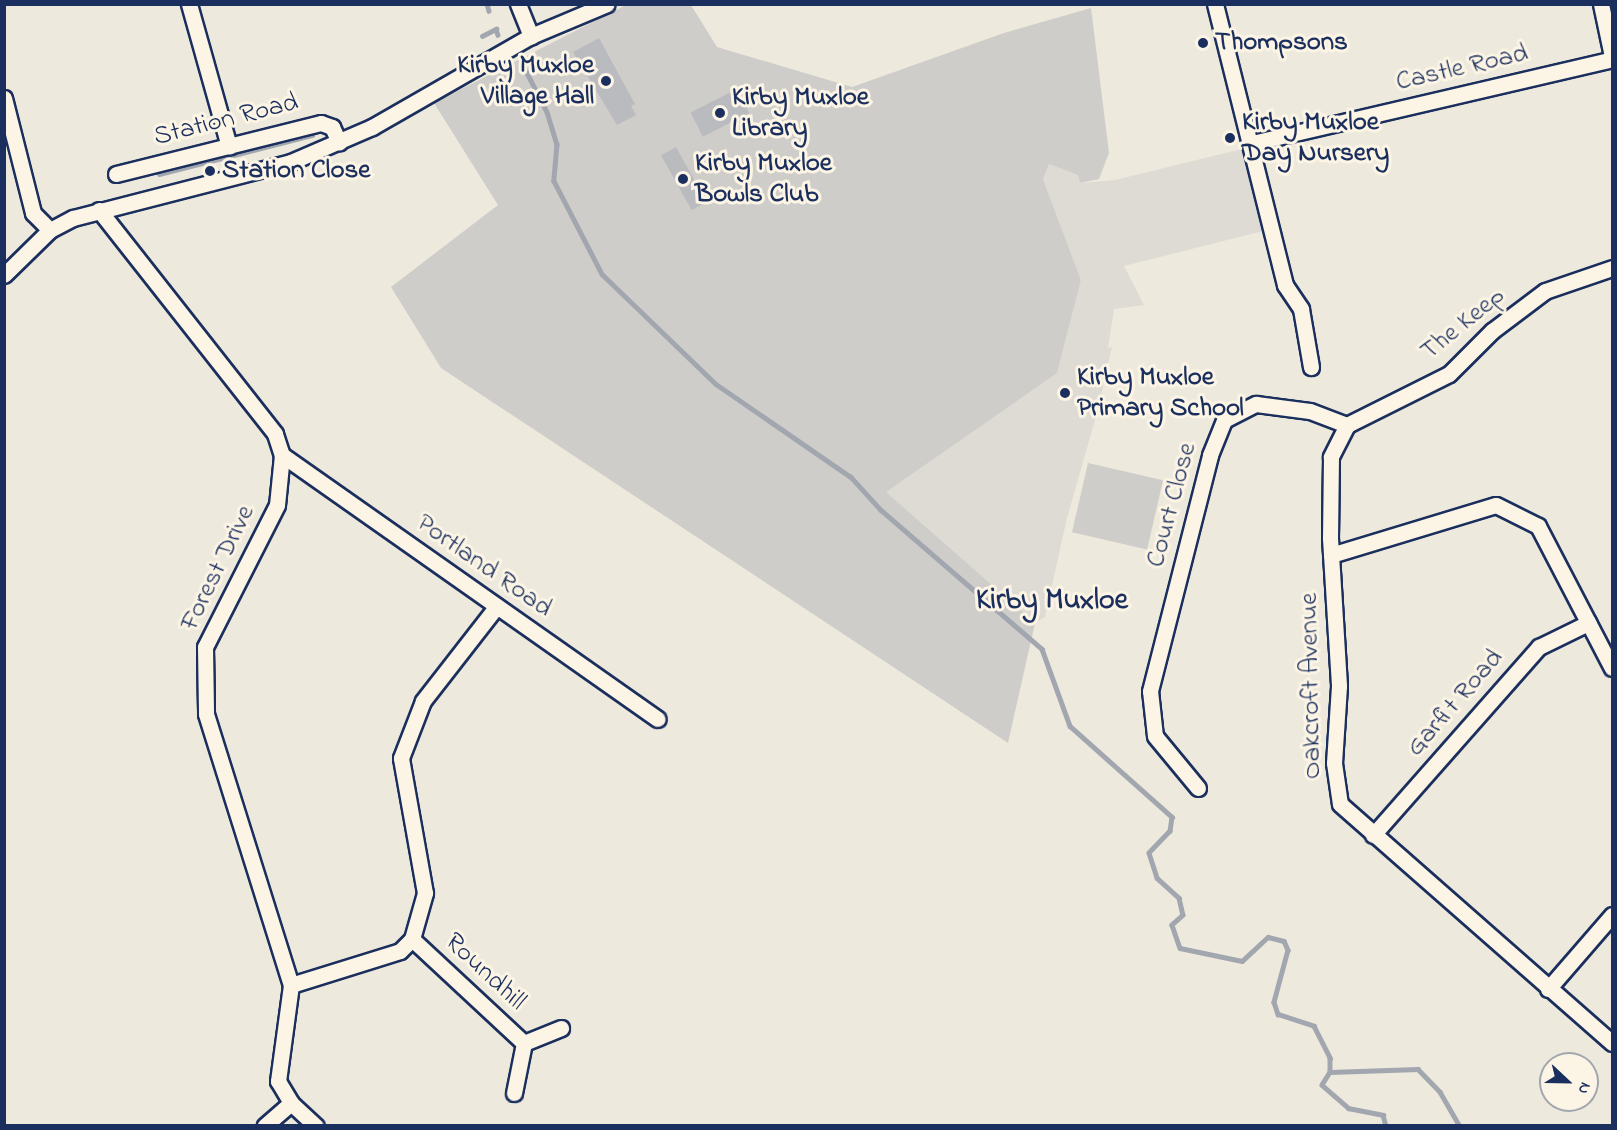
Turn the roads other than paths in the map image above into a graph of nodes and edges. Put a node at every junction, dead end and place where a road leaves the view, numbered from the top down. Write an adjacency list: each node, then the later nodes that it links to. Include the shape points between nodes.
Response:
1 (189, 4): 11 (street)
2 (518, 4): 6 (street)
3 (607, 4): 6 (street, Station Road)
4 (1215, 4): 10 (street)
5 (1600, 4): 7 (street)
6 (531, 36): 9 (street, Station Road)
7 (1612, 58): 10 (street, Castle Road)
8 (4, 98): 14 (street, via 33,213)
9 (339, 142): 11 (street, Station Road, via 332,127 321,123); 13 (street, Station Road, via 291,162)
10 (1252, 142): 17 (street, via 1285,285 1301,309)
11 (230, 146): 12 (street, Station Road)
12 (116, 174)
13 (99, 210): 14 (street, Station Road); 19 (street, via 275,434)
14 (50, 230): 16 (street, Station Road)
15 (1612, 268): 18 (street, The Keep, via 1545,291 1492,331 1449,374)
16 (4, 275)
17 (1311, 368)
18 (1347, 425): 20 (street, Oakcroft Avenue, via 1331,457); 25 (street, Court Close, via 1310,411 1256,404 1224,420 1210,455 1150,691 1155,736)
19 (282, 454): 21 (street, Portland Road); 29 (street, Forest Drive, via 277,505 205,647 206,714)
20 (1331, 555): 22 (street, via 1496,505 1538,526); 26 (street, Oakcroft Avenue, via 1339,686 1334,763 1340,804)
21 (496, 606): 24 (street, Portland Road); 28 (street, via 423,701 401,758 424,893)
22 (1588, 623): 23 (street); 26 (street, Garfit Road, via 1539,647)
23 (1612, 668)
24 (657, 719)
25 (1198, 788)
26 (1373, 835): 30 (street, Oakcroft Avenue)
27 (1612, 915): 30 (street)
28 (412, 939): 29 (street, via 400,951); 32 (street, Roundhill)
29 (291, 985): 35 (street, Forest Drive, via 278,1081)
30 (1548, 989): 33 (street, Oakcroft Avenue)
31 (561, 1028): 32 (street, Roundhill)
32 (524, 1043): 34 (street, Roundhill)
33 (1612, 1043)
34 (514, 1093)
35 (291, 1103): 36 (street); 37 (street)
36 (265, 1125)
37 (316, 1125)

